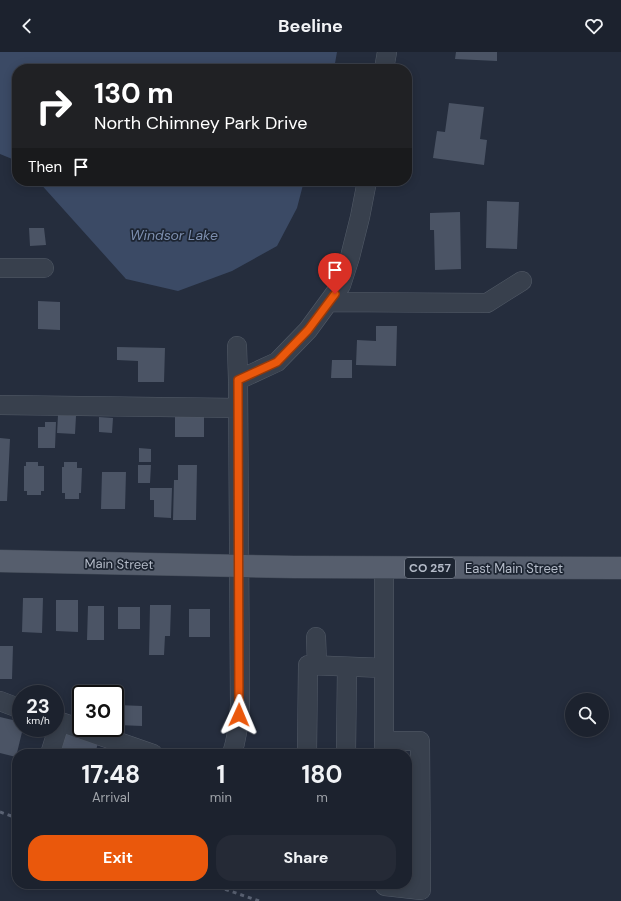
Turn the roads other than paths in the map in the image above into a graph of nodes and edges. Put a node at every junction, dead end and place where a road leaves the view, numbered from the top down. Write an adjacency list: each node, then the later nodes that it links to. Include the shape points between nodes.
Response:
1 (387, 52): 2 (street)
2 (385, 64)
3 (366, 186): 7 (street, via 350,257 340,285)
4 (0, 268): 5 (street)
5 (44, 268)
6 (522, 280): 7 (street, via 487,303)
7 (329, 302): 9 (street, via 308,330 277,362)
8 (237, 346): 9 (street)
9 (238, 380): 11 (street)
10 (0, 405): 11 (street)
11 (238, 408): 13 (street)
12 (0, 561): 13 (main road, Main Street / CO 257)
13 (238, 567): 14 (main road, East Main Street / CO 257); 27 (street, via 240,705)
14 (384, 568): 15 (main road, East Main Street / CO 257); 19 (street)
15 (621, 568)
16 (316, 637): 17 (street)
17 (317, 665): 18 (street); 28 (street, via 308,665)
18 (347, 666): 19 (street); 29 (street)
19 (384, 668): 25 (street)
20 (0, 701): 21 (street)
21 (12, 706)
22 (64, 724): 24 (street)
23 (54, 737): 26 (street)
24 (116, 748)
25 (384, 748): 30 (street, via 420,741 421,890)
26 (51, 749)
27 (234, 749)
28 (307, 749)
29 (346, 749)
30 (412, 889)

